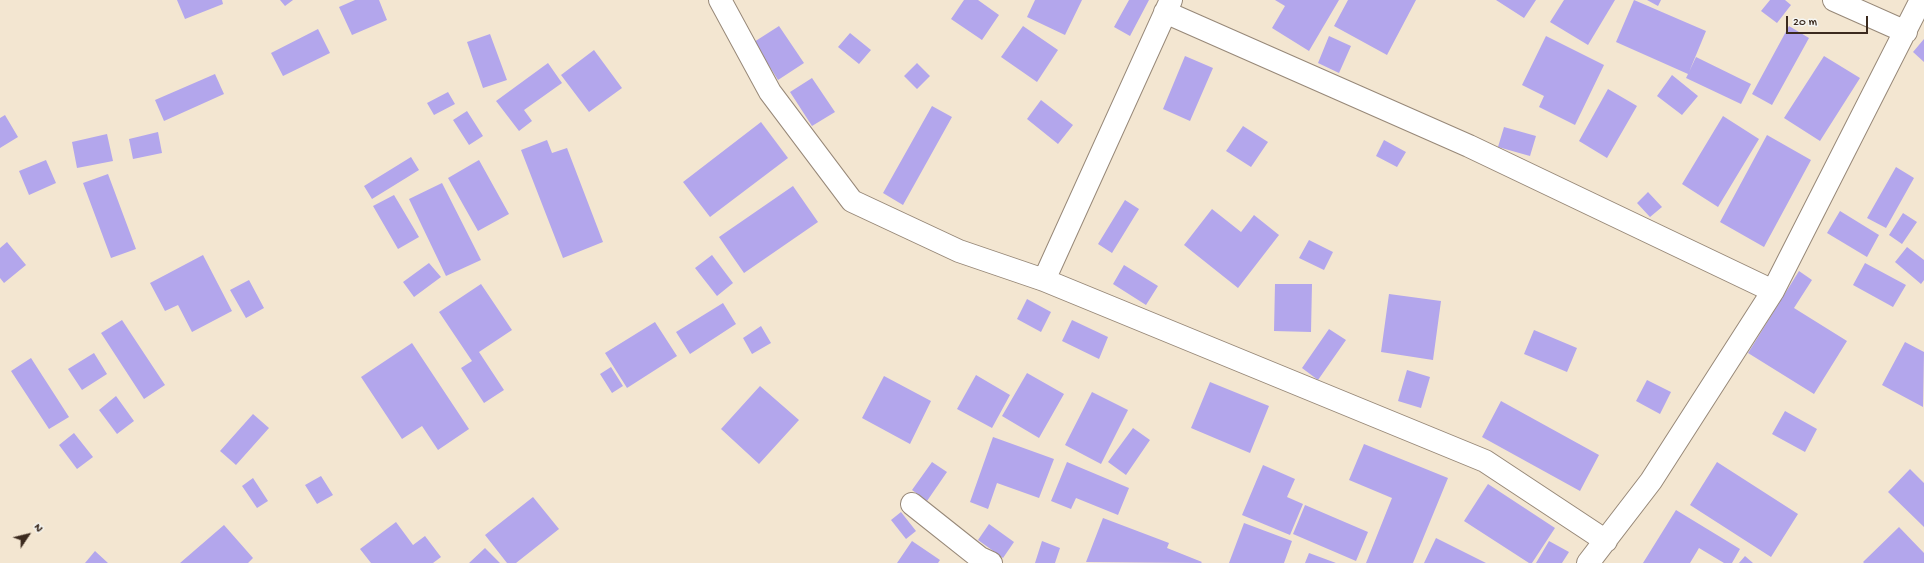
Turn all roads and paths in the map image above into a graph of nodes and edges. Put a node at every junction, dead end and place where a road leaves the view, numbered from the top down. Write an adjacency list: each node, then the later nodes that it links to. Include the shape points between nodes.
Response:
1 (720, 0): 6 (street, via 770,92 852,200 959,250)
2 (1834, 0): 5 (street)
3 (1922, 0): 5 (street)
4 (1168, 6): 6 (street); 7 (street)
5 (1906, 32): 7 (street)
6 (1044, 280): 9 (street, via 1485,461)
7 (1773, 291): 9 (street, via 1651,481)
8 (912, 504): 10 (street, via 980,558)
9 (1606, 541): 11 (street)
10 (991, 563)
11 (1588, 563)

